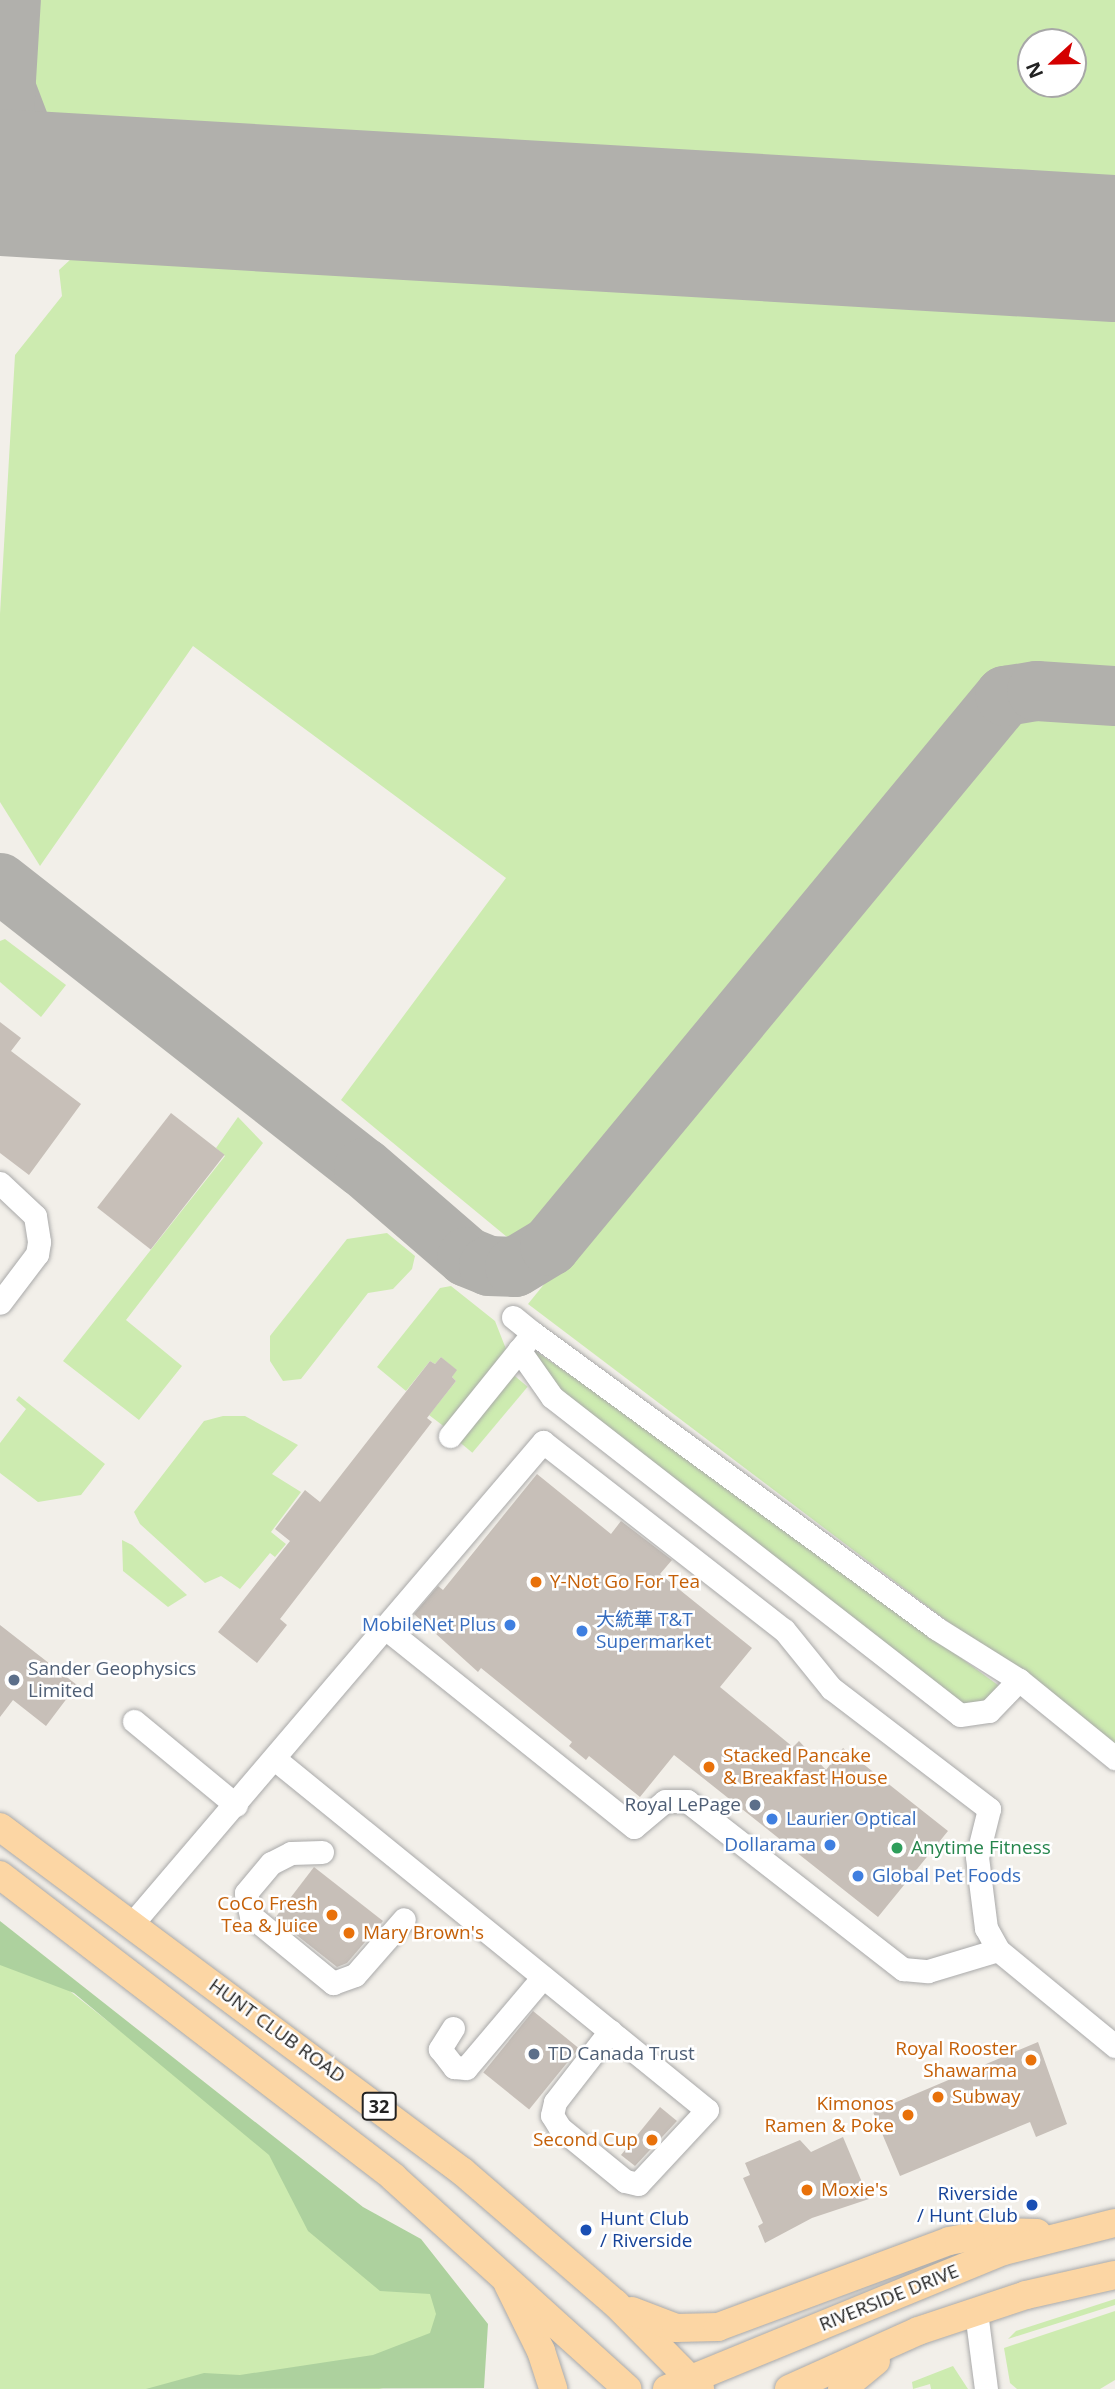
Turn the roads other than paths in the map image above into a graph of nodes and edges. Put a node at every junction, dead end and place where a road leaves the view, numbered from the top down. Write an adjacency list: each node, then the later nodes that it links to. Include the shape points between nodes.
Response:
1 (0, 1183): 2 (street, via 29,1206 39,1242 37,1254)
2 (0, 1303)
3 (513, 1317): 4 (street)
4 (526, 1341): 5 (street); 7 (street, via 936,1628); 7 (street, via 552,1397 960,1715 989,1711)
5 (450, 1436)
6 (384, 1627): 10 (street); 17 (street, via 634,1827 665,1801 694,1805 902,1969 928,1971); 17 (street, via 543,1441 784,1630 831,1688 989,1809 977,1857 986,1928)
7 (1019, 1680): 9 (street)
8 (134, 1721): 11 (street)
9 (1115, 1758)
10 (275, 1760): 11 (street); 19 (street)
11 (236, 1805): 16 (street)
12 (0, 1827): 16 (main road, HUNT CLUB ROAD / 32)
13 (322, 1852): 15 (street, via 290,1853 271,1863 246,1893 251,1916 332,1983 355,1975)
14 (0, 1875): 18 (main road, 32)
15 (404, 1919)
16 (131, 1925): 18 (main road); 27 (main road, HUNT CLUB ROAD / 32, via 371,2100 529,2226)
17 (998, 1950): 22 (street)
18 (109, 1957): 25 (main road, 32, via 320,2118)
19 (543, 1977): 20 (street, via 466,2068 454,2067 440,2049); 21 (street)
20 (453, 2028)
21 (610, 2031): 21 (street, via 707,2110 647,2180 625,2181 552,2115 555,2102)
22 (1115, 2046)
23 (1115, 2223): 24 (main road, RIVERSIDE DRIVE)
24 (1061, 2233): 27 (main road, via 997,2232 949,2241 718,2327 676,2328); 30 (main road, RIVERSIDE DRIVE, via 962,2267)
25 (500, 2269): 31 (main road, via 541,2351); 32 (main road, 32)
26 (1115, 2275): 28 (main road)
27 (615, 2303): 30 (main road, HUNT CLUB ROAD / 32)
28 (976, 2312): 29 (main road); 35 (street)
29 (918, 2331): 33 (main road); 34 (main road)
30 (686, 2386)
31 (552, 2389)
32 (628, 2389)
33 (789, 2389)
34 (842, 2389)
35 (986, 2389)

